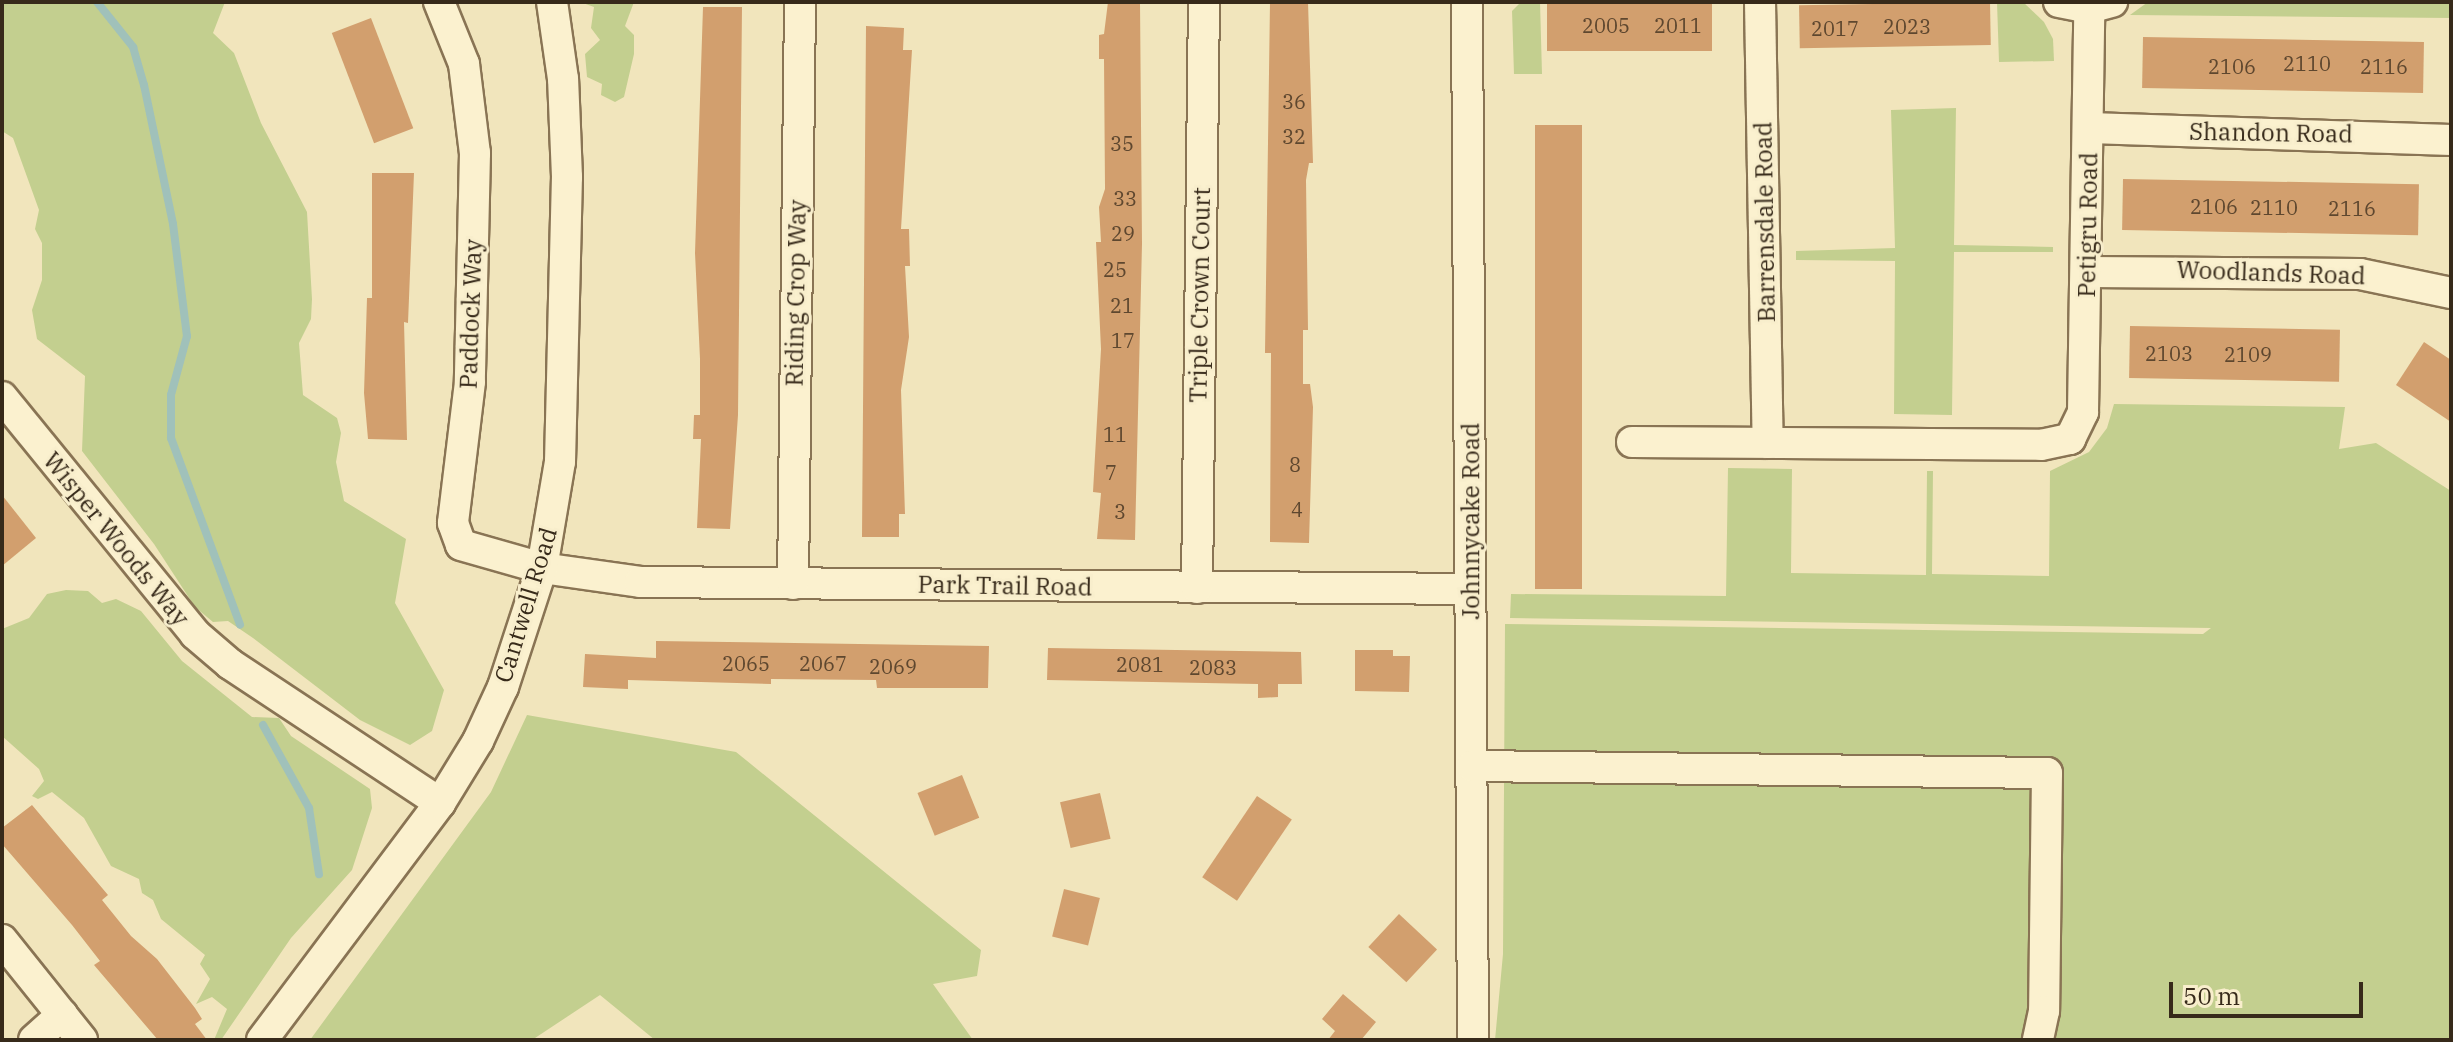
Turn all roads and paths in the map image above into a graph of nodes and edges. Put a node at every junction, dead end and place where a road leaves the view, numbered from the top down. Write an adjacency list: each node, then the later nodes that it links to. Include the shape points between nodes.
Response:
1 (439, 2): 16 (street, Paddock Way, via 464,64 475,153 470,382 455,536 473,550)
2 (552, 2): 16 (street, Cantwell Road, via 563,79 567,177 560,462)
3 (800, 2): 17 (street, Riding Crop Way)
4 (1204, 2): 18 (street, Triple Crown Court)
5 (1467, 2): 19 (street, Johnnycake Road)
6 (1760, 2): 15 (street, Barrensdale Road)
7 (2059, 2): 8 (street)
8 (2101, 5): 9 (street, Petigru Road)
9 (2090, 128): 10 (street, Shandon Road); 11 (street, Petigru Road)
10 (2451, 140)
11 (2089, 272): 12 (street, Woodlands Road, via 2360,274); 15 (street, Petigru Road, via 2083,412 2070,439 2041,445)
12 (2451, 293)
13 (2, 397): 21 (street, Wisper Woods Way, via 195,634 230,664)
14 (1632, 442): 15 (street)
15 (1768, 443)
16 (542, 568): 17 (street, Park Trail Road, via 640,582); 21 (street, Cantwell Road, via 503,687)
17 (793, 584): 18 (street, Park Trail Road)
18 (1197, 588): 19 (street, Park Trail Road)
19 (1470, 589): 20 (street, Johnnycake Road)
20 (1472, 766): 27 (street, Johnnycake Road); 28 (street, via 2047,773 2044,1011)
21 (440, 803): 26 (street, Cantwell Road)
22 (2, 940): 23 (street)
23 (62, 1015): 24 (street); 25 (street)
24 (34, 1040)
25 (82, 1040)
26 (262, 1040)
27 (1473, 1040)
28 (2038, 1040)

